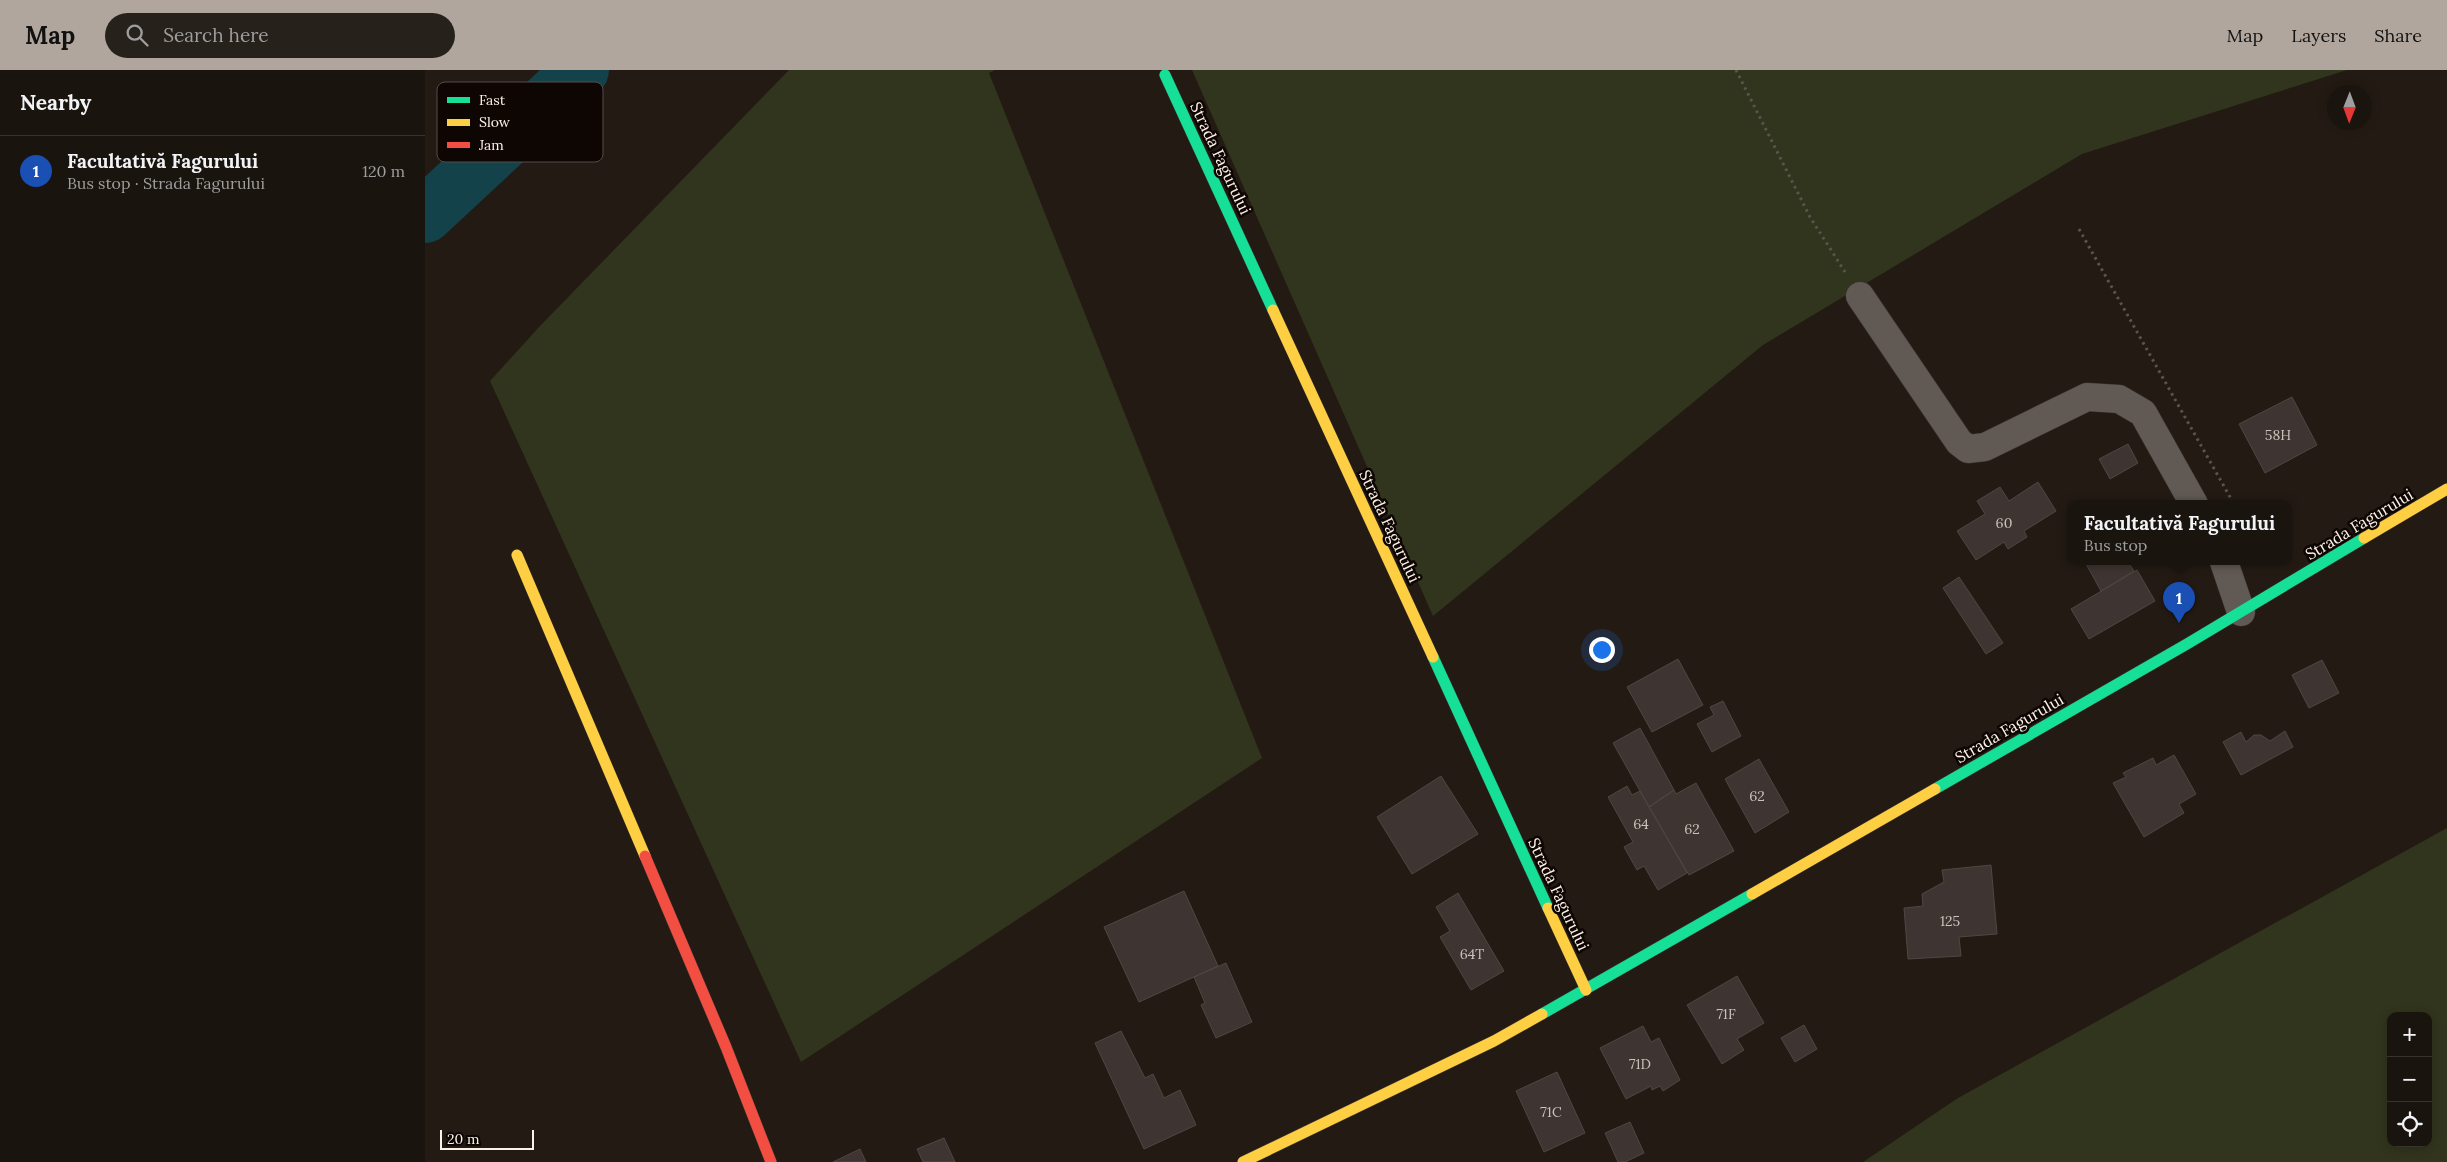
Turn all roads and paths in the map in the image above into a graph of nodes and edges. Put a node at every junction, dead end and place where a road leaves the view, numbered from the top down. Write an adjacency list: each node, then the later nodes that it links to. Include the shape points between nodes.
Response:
1 (1737, 70): 4 (path, via 1810,217)
2 (1165, 75): 11 (street, Strada Fagurului)
3 (2079, 230): 7 (path)
4 (1860, 296): 6 (street, via 1959,442 1968,449 1985,447 2087,398 2119,399 2143,413)
5 (2447, 490): 10 (street, Strada Fagurului)
6 (2192, 500)
7 (2232, 500)
8 (517, 555): 12 (street, via 726,1047)
9 (2225, 565): 10 (street)
10 (2241, 612): 11 (street, Strada Fagurului)
11 (1586, 990): 13 (street, Strada Fagurului, via 1493,1041)
12 (771, 1162)
13 (1243, 1162)

